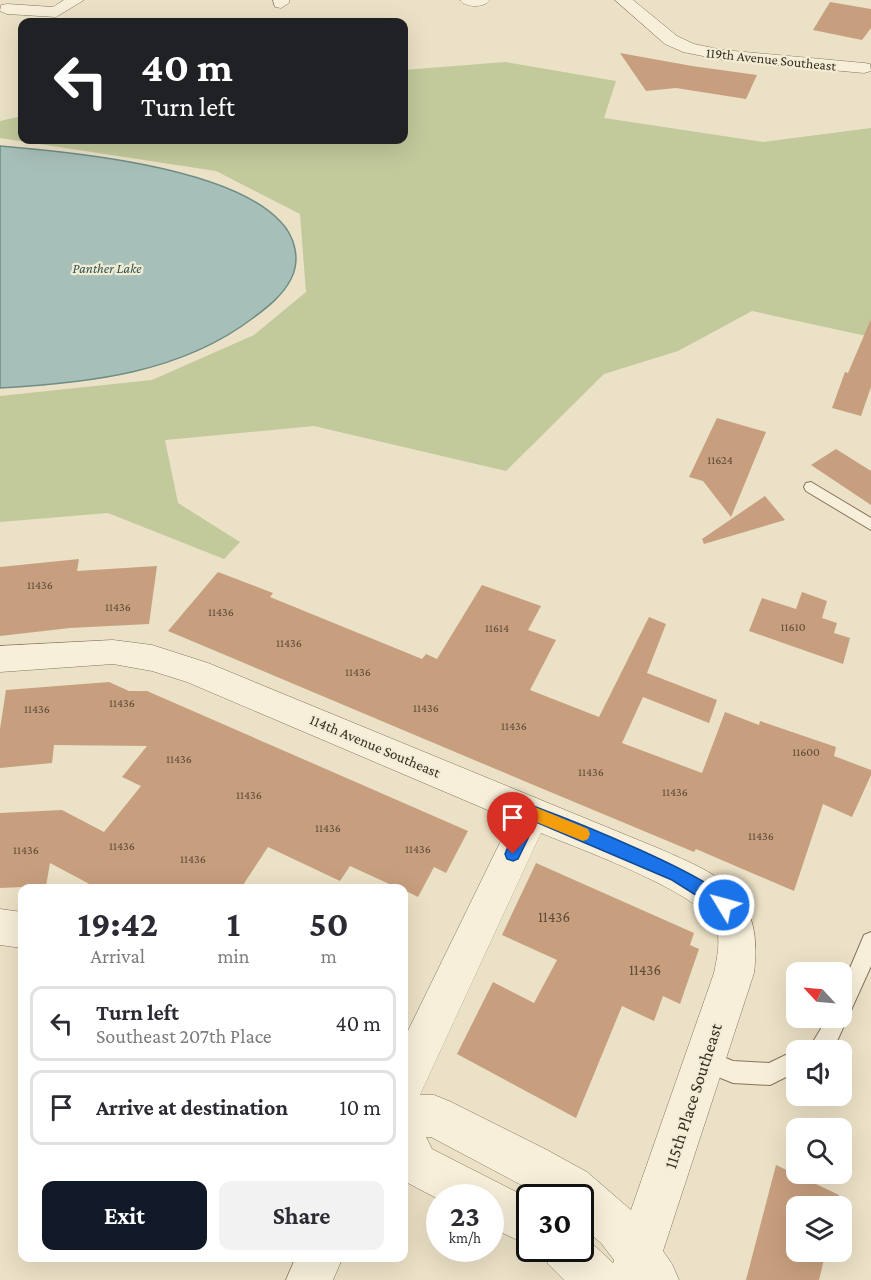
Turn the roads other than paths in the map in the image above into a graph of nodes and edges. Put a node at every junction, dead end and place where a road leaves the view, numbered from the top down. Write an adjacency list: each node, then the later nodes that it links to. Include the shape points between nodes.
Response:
1 (76, 0): 5 (street, via 56,12)
2 (468, 0): 3 (street)
3 (482, 0)
4 (623, 0): 6 (street, 119th Avenue Southeast, via 671,40 689,48 723,55)
5 (2, 7)
6 (864, 68)
7 (811, 487): 8 (lane)
8 (871, 525)
9 (0, 659): 10 (street, 114th Avenue Southeast, via 113,652 168,663 210,677)
10 (533, 813): 11 (street, 114th Avenue Southeast, via 686,879); 18 (street)
11 (730, 911): 16 (street, 115th Place Southeast, via 737,927 738,954)
12 (0, 927): 13 (street)
13 (18, 929)
14 (871, 942): 15 (lane)
15 (852, 987)
16 (704, 1060): 17 (lane, via 733,1072 770,1074); 24 (street, 115th Place Southeast)
17 (786, 1066)
18 (408, 1075)
19 (408, 1116): 24 (street, via 434,1116 572,1188 603,1214)
20 (408, 1149): 21 (street, via 417,1164)
21 (455, 1184)
22 (318, 1262): 25 (street)
23 (578, 1262): 26 (street)
24 (642, 1272)
25 (309, 1280)
26 (597, 1280)

